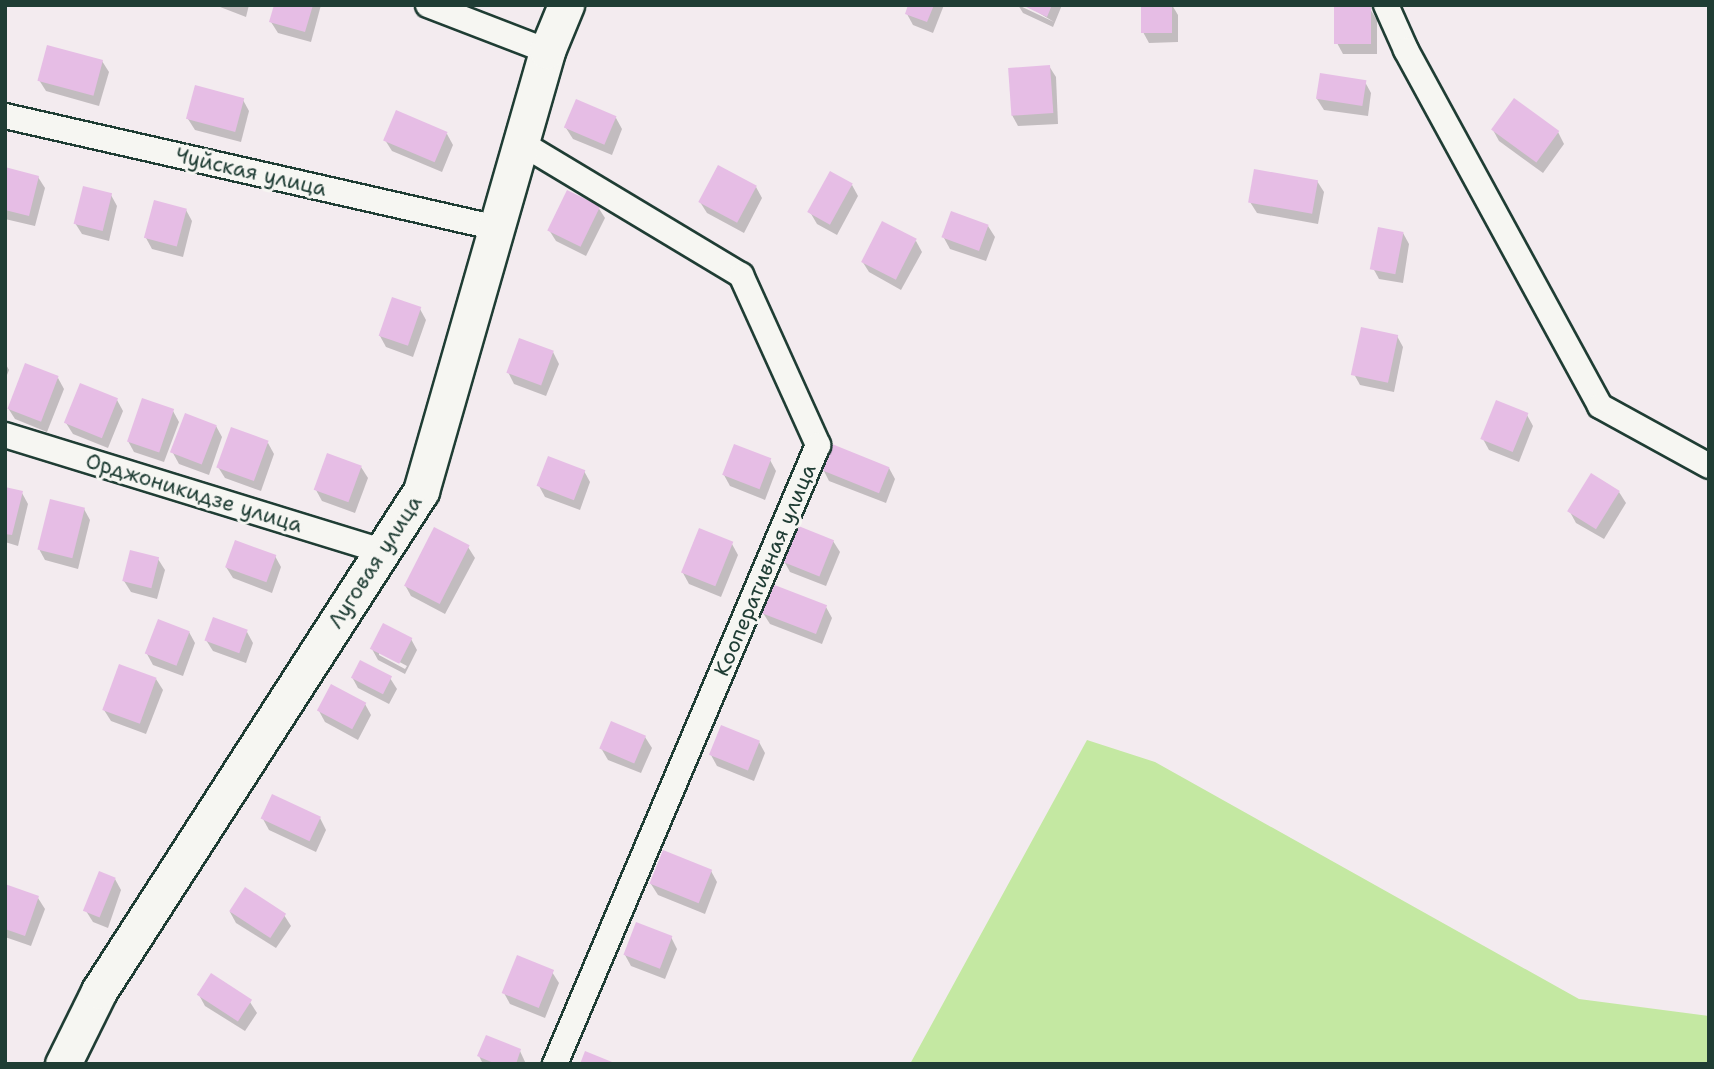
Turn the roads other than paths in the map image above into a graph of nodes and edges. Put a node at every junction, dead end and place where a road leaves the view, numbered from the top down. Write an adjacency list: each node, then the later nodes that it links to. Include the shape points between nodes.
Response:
1 (428, 5): 4 (street)
2 (566, 5): 4 (street, Луговая улица)
3 (1386, 5): 9 (street, via 1406,50 1600,406)
4 (547, 51): 6 (street, Луговая улица)
5 (5, 116): 7 (street, Чуйская улица)
6 (521, 143): 7 (street, Луговая улица); 12 (street, Кооперативная улица, via 741,275 818,445)
7 (497, 228): 10 (street, Луговая улица, via 421,491)
8 (5, 435): 10 (street, Орджоникидзе улица)
9 (1709, 466)
10 (383, 551): 11 (street, Луговая улица, via 99,991)
11 (63, 1064)
12 (555, 1064)

